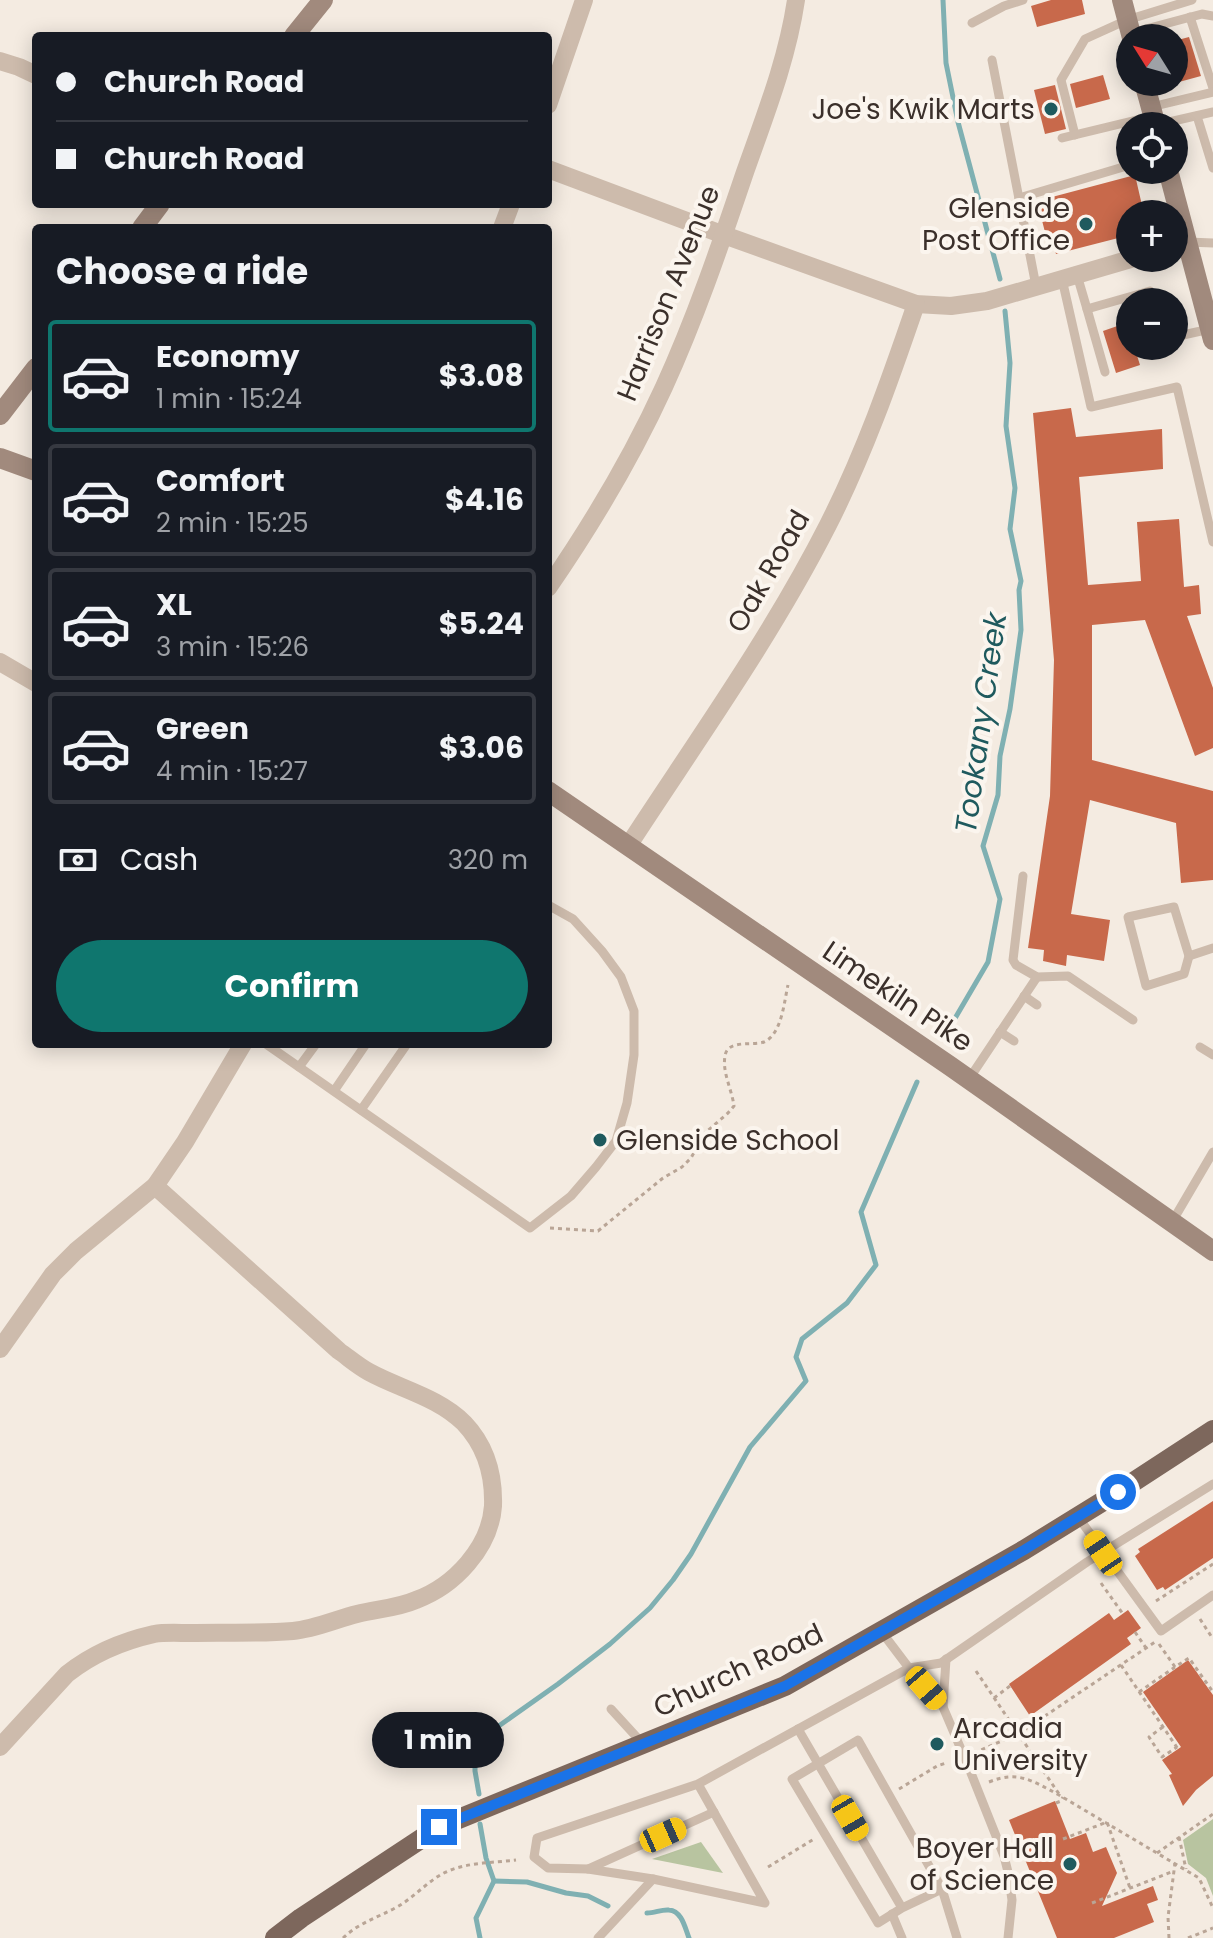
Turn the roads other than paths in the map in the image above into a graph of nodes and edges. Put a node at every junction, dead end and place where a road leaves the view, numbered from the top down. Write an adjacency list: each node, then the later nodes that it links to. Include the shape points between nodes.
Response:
1 (323, 0): 10 (main road)
2 (584, 0): 15 (street)
3 (796, 0): 27 (street, Harrison Avenue, via 785,58)
4 (1023, 0): 8 (lane)
5 (1192, 0): 9 (lane)
6 (1213, 16): 7 (lane)
7 (1190, 17): 9 (lane); 14 (lane)
8 (972, 23)
9 (1128, 23): 21 (lane, via 1085,39 1061,80)
10 (297, 32)
11 (992, 60): 26 (lane)
12 (0, 61): 13 (street)
13 (32, 73)
14 (1213, 90): 16 (lane)
15 (552, 93)
16 (1167, 112)
17 (1213, 112): 19 (lane)
18 (1188, 116): 19 (lane)
19 (1197, 116): 23 (lane)
20 (1116, 126): 21 (lane)
21 (1075, 135): 22 (lane)
22 (1062, 138)
23 (1213, 168)
24 (1116, 169): 26 (lane)
25 (552, 170): 27 (street)
26 (1019, 198): 33 (lane)
27 (724, 235): 35 (street); 45 (street, Harrison Avenue, via 658,400 601,506)
28 (1213, 243): 29 (lane)
29 (1188, 244)
30 (1116, 263): 32 (street)
31 (1188, 264): 37 (main road)
32 (1069, 277): 33 (street); 36 (lane); 44 (lane, via 1091,407 1177,387)
33 (1036, 286): 35 (street, via 987,301)
34 (1116, 301): 36 (lane)
35 (916, 304): 49 (street, Oak Road, via 883,401 822,537 769,630)
36 (1087, 309): 39 (lane)
37 (1212, 334): 38 (lane)
38 (1188, 336)
39 (1105, 372)
40 (32, 373): 41 (main road)
41 (0, 415)
42 (0, 458): 43 (main road)
43 (32, 470)
44 (1213, 542)
45 (552, 582)
46 (0, 662): 47 (street)
47 (32, 681)
48 (552, 794): 49 (main road, Limekiln Pike)
49 (628, 846): 68 (main road, Limekiln Pike)
50 (1023, 876): 54 (lane, via 1013,960)
51 (552, 907): 70 (lane, via 573,919 602,951 621,977 634,1011 634,1055 616,1141 571,1196 530,1228)
52 (1213, 948): 53 (lane)
53 (1189, 956): 53 (lane, via 1174,907 1128,917 1146,986 1184,974)
54 (1037, 977): 55 (lane); 57 (lane, via 1068,976)
55 (1024, 996): 56 (lane); 58 (lane)
56 (1037, 1005)
57 (1133, 1020)
58 (1000, 1032): 59 (lane); 68 (lane)
59 (1014, 1041)
60 (1200, 1047): 66 (lane)
61 (241, 1048): 72 (street)
62 (272, 1048): 67 (lane)
63 (313, 1048): 67 (lane)
64 (363, 1048): 69 (lane)
65 (404, 1048): 70 (lane)
66 (1213, 1055)
67 (299, 1067): 69 (lane)
68 (969, 1079): 73 (main road, Limekiln Pike)
69 (334, 1091): 70 (lane)
70 (361, 1110)
71 (1213, 1152): 73 (lane)
72 (155, 1186): 75 (street, via 53,1274); 88 (street, via 339,1351 368,1372 440,1404 465,1424 489,1466 489,1526 474,1555 453,1578 404,1605 296,1631 156,1634 111,1649 67,1674)
73 (1172, 1222): 74 (main road, Limekiln Pike)
74 (1213, 1251)
75 (0, 1349)
76 (1213, 1430): 78 (main road, Church Road)
77 (1213, 1484): 79 (lane)
78 (1078, 1517): 79 (lane); 81 (main road, Church Road)
79 (1103, 1553): 80 (lane, via 1161,1631); 82 (lane)
80 (1213, 1595)
81 (881, 1631): 83 (lane); 87 (main road, Church Road, via 785,1686)
82 (946, 1659): 83 (lane); 84 (lane)
83 (909, 1668): 84 (lane); 86 (lane)
84 (943, 1707): 101 (lane, via 1004,1856 1012,1900)
85 (611, 1709): 87 (lane)
86 (798, 1729): 89 (lane); 90 (lane)
87 (643, 1744): 97 (main road, Church Road, via 439,1827)
88 (0, 1747)
89 (817, 1763): 94 (lane, via 858,1740); 95 (lane); 96 (lane, via 792,1779 878,1923)
90 (698, 1784): 91 (lane); 92 (lane, via 537,1838 534,1857 548,1868)
91 (714, 1812): 92 (lane); 93 (lane, via 765,1903)
92 (588, 1869): 93 (lane)
93 (653, 1879): 98 (lane)
94 (942, 1889): 95 (lane); 100 (lane)
95 (902, 1908): 96 (lane)
96 (892, 1914): 99 (lane)
97 (275, 1938)
98 (598, 1938)
99 (902, 1938)
100 (957, 1938)
101 (1008, 1938)

